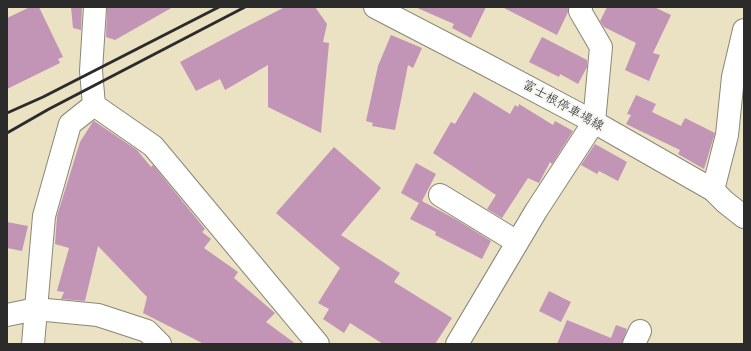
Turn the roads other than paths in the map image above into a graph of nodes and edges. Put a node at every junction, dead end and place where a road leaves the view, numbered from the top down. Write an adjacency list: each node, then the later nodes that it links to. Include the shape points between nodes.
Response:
1 (95, 7): 6 (street, via 92,71)
2 (375, 7): 7 (street, 富士根停車場線)
3 (581, 7): 7 (street, via 580,11 601,47)
4 (744, 30): 5 (street)
5 (739, 74): 8 (street)
6 (94, 105): 13 (street, via 70,124 44,216); 17 (street, via 153,146)
7 (594, 122): 9 (street, 富士根停車場線); 12 (street)
8 (736, 135): 9 (street)
9 (713, 190): 11 (street, 富士根停車場線)
10 (440, 195): 12 (street)
11 (744, 217)
12 (517, 242): 18 (street)
13 (36, 309): 14 (street); 15 (street); 16 (street, via 98,315 147,331)
14 (7, 315)
15 (33, 344)
16 (160, 344)
17 (318, 344)
18 (457, 344)

